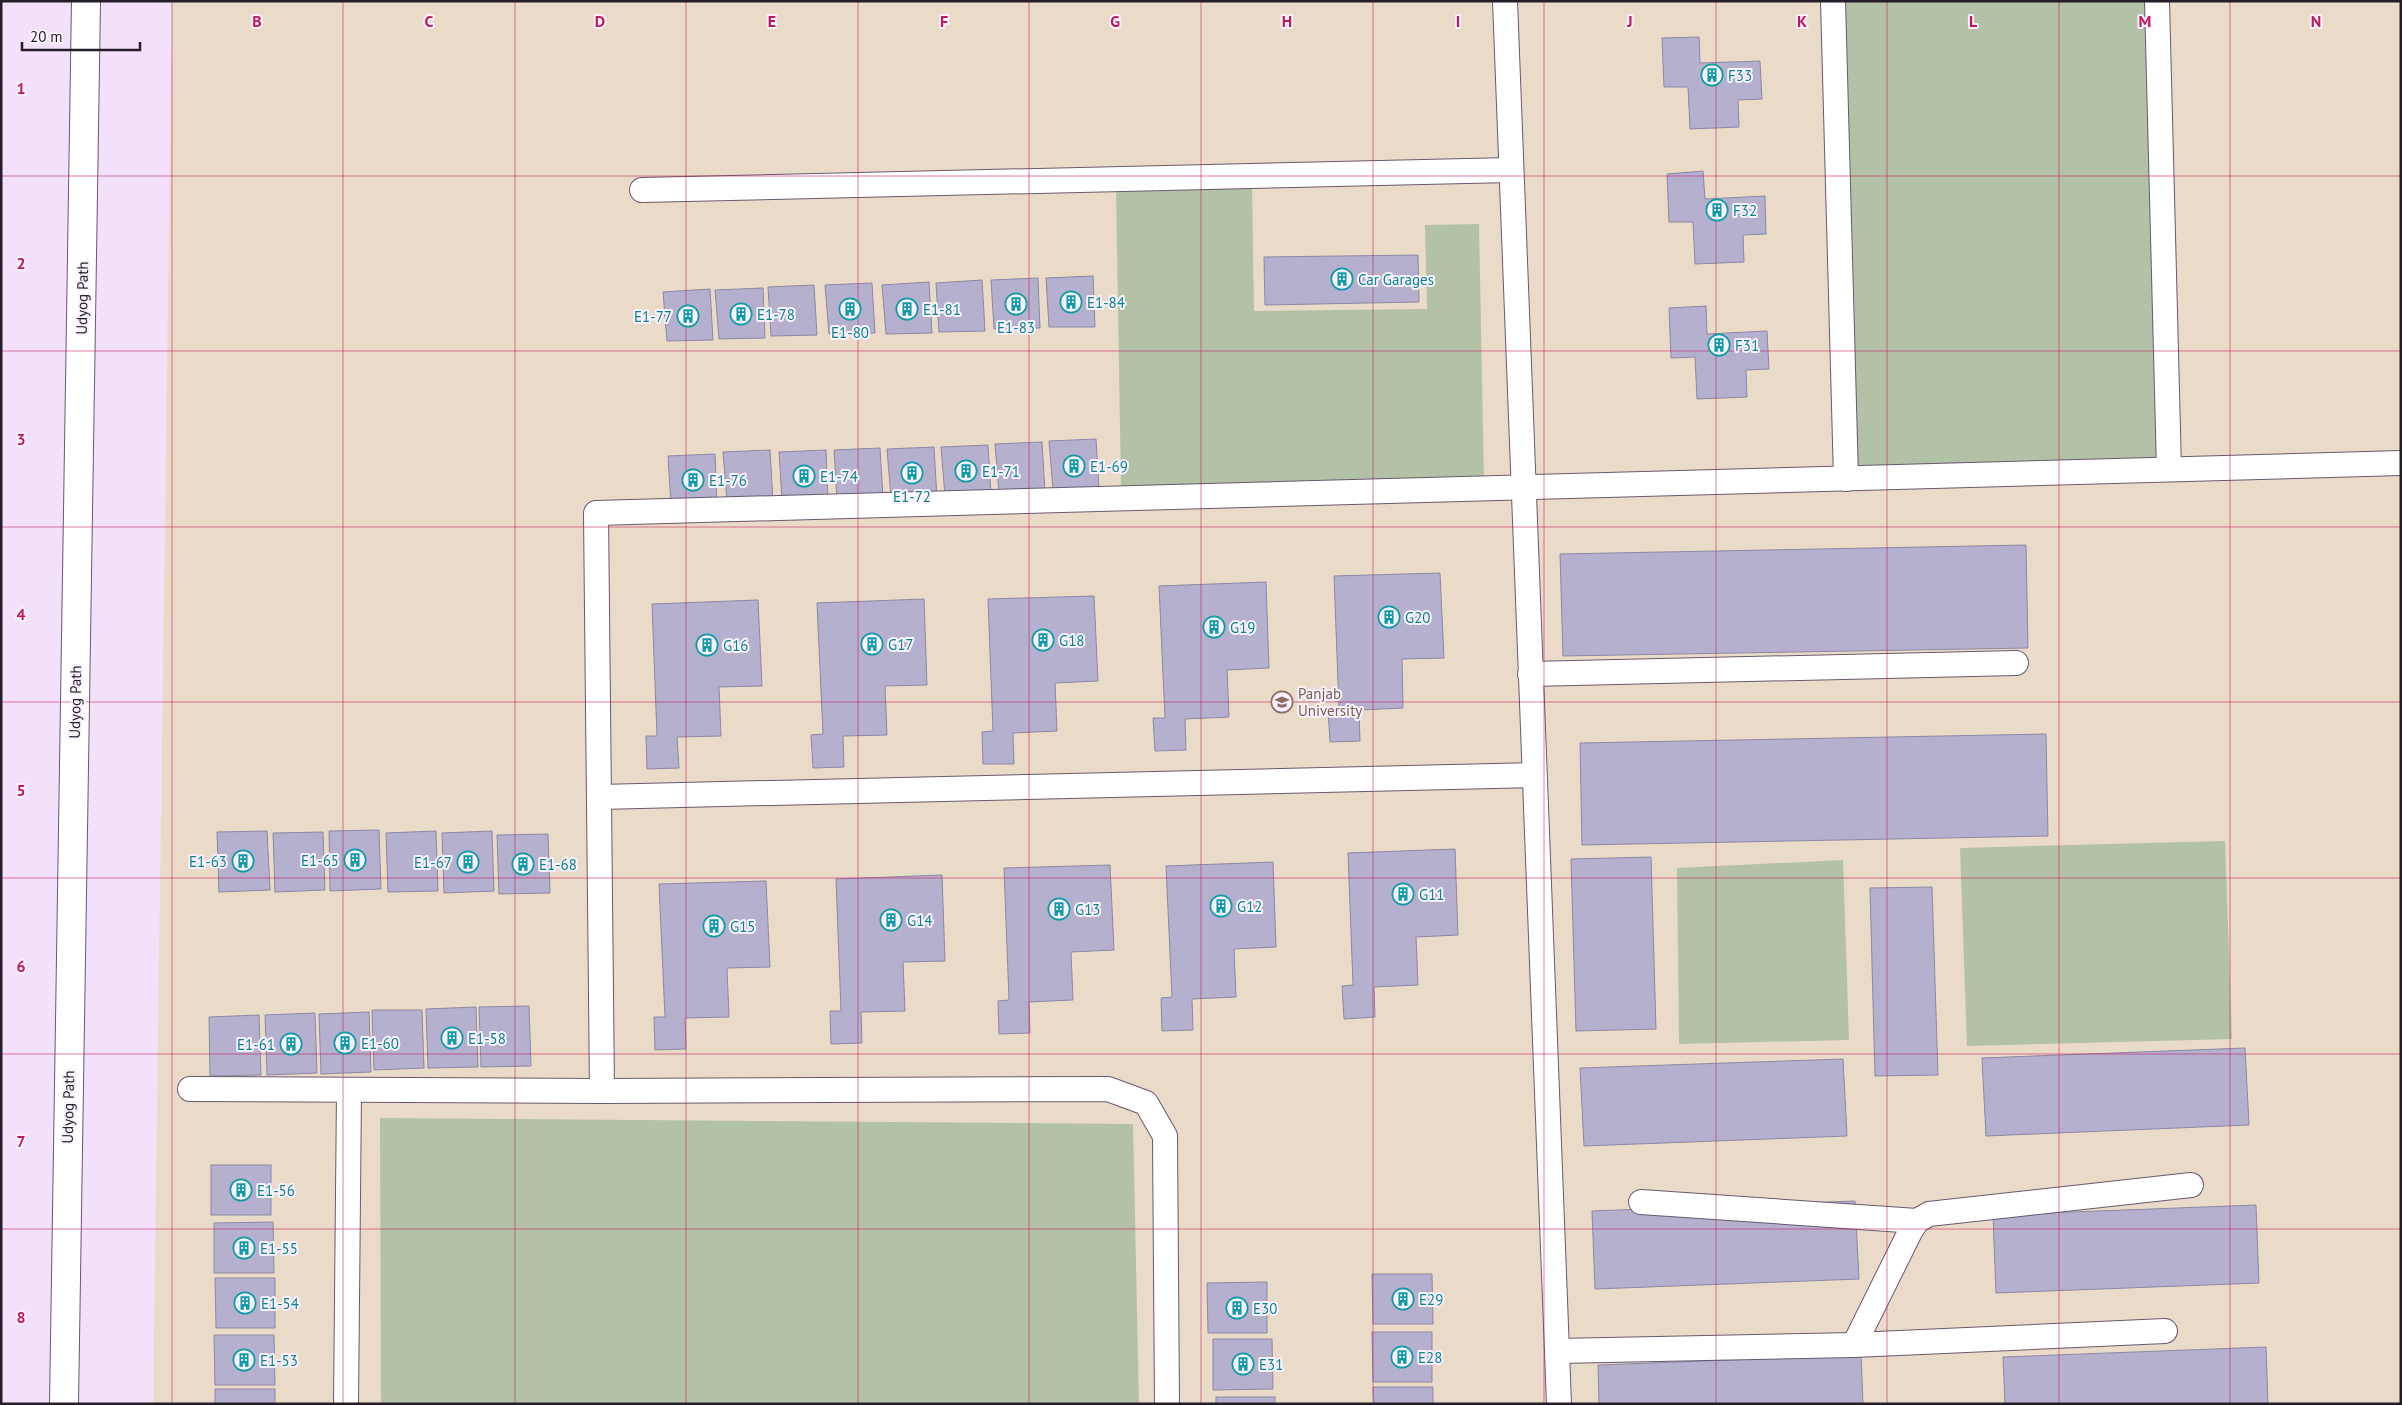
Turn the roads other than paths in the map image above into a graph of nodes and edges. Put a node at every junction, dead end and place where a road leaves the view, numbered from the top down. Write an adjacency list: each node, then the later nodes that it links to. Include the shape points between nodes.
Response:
1 (86, 1): 24 (street, Udyog Path)
2 (1505, 1): 5 (lane)
3 (1834, 1): 9 (lane)
4 (2157, 1): 8 (lane)
5 (1511, 170): 6 (lane); 10 (lane)
6 (642, 190)
7 (2401, 462): 8 (lane)
8 (2169, 469): 9 (lane)
9 (1846, 478): 10 (lane)
10 (1523, 488): 12 (lane); 14 (lane, via 596,513)
11 (2016, 663): 12 (lane)
12 (1530, 674): 13 (lane)
13 (1533, 775): 14 (lane); 23 (lane)
14 (599, 797): 17 (lane)
15 (190, 1089): 16 (lane)
16 (349, 1090): 17 (lane); 25 (lane)
17 (602, 1092): 26 (lane, via 1108,1089 1146,1103 1165,1136)
18 (2191, 1185): 20 (lane, via 1939,1212)
19 (1641, 1202): 20 (lane)
20 (1917, 1221): 22 (lane)
21 (2165, 1331): 22 (lane)
22 (1854, 1345): 23 (lane)
23 (1558, 1351): 27 (lane)
24 (64, 1404)
25 (346, 1404)
26 (1167, 1404)
27 (1559, 1404)

